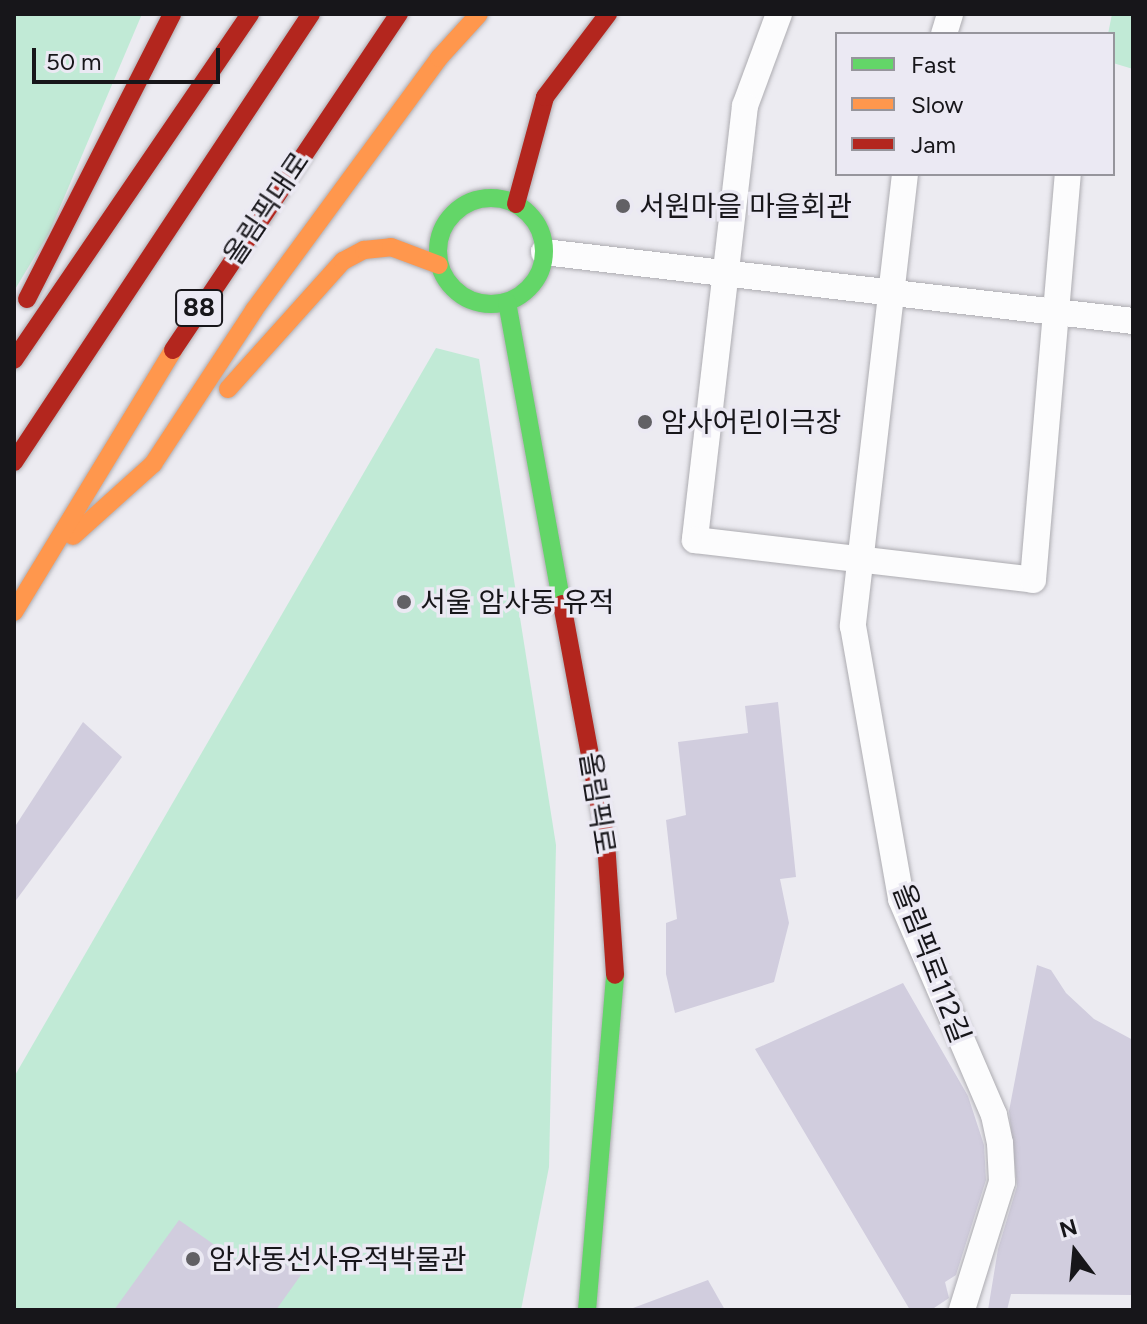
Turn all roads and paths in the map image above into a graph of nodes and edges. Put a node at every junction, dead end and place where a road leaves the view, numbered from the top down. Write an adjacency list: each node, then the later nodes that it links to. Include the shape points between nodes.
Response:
1 (172, 14): 18 (main road)
2 (250, 14): 19 (main road)
3 (311, 14): 20 (main road, 88)
4 (399, 14): 23 (main road, 올림픽대로 / 88, via 132,410)
5 (479, 14): 21 (main road, via 439,58 254,310)
6 (608, 14): 10 (main road, via 545,97)
7 (779, 14): 13 (street, via 745,106)
8 (905, 176): 14 (street, 올림픽로112길)
9 (1068, 176): 16 (street)
10 (516, 204): 11 (main road, via 537,224); 12 (main road, via 495,198 463,206 441,232)
11 (544, 252): 13 (street); 15 (main road, via 533,283)
12 (439, 265): 15 (main road, via 452,287 474,301); 21 (main road, via 391,247 364,250 343,261 208,413)
13 (727, 274): 14 (street); 22 (street, via 695,540)
14 (890, 292): 16 (street); 22 (street, 올림픽로112길)
15 (507, 302): 25 (main road, 올림픽로, via 606,842 616,983)
16 (1057, 312): 17 (street); 22 (street, via 1033,580)
17 (1133, 321)
18 (14, 322)
19 (14, 360)
20 (14, 462)
21 (153, 464): 23 (main road)
22 (860, 559): 26 (street, 올림픽로112길, via 853,626 901,899 994,1115 1000,1143 1002,1182)
23 (42, 564): 24 (main road, 올림픽대로 / 88)
24 (14, 612)
25 (587, 1310)
26 (962, 1310)

